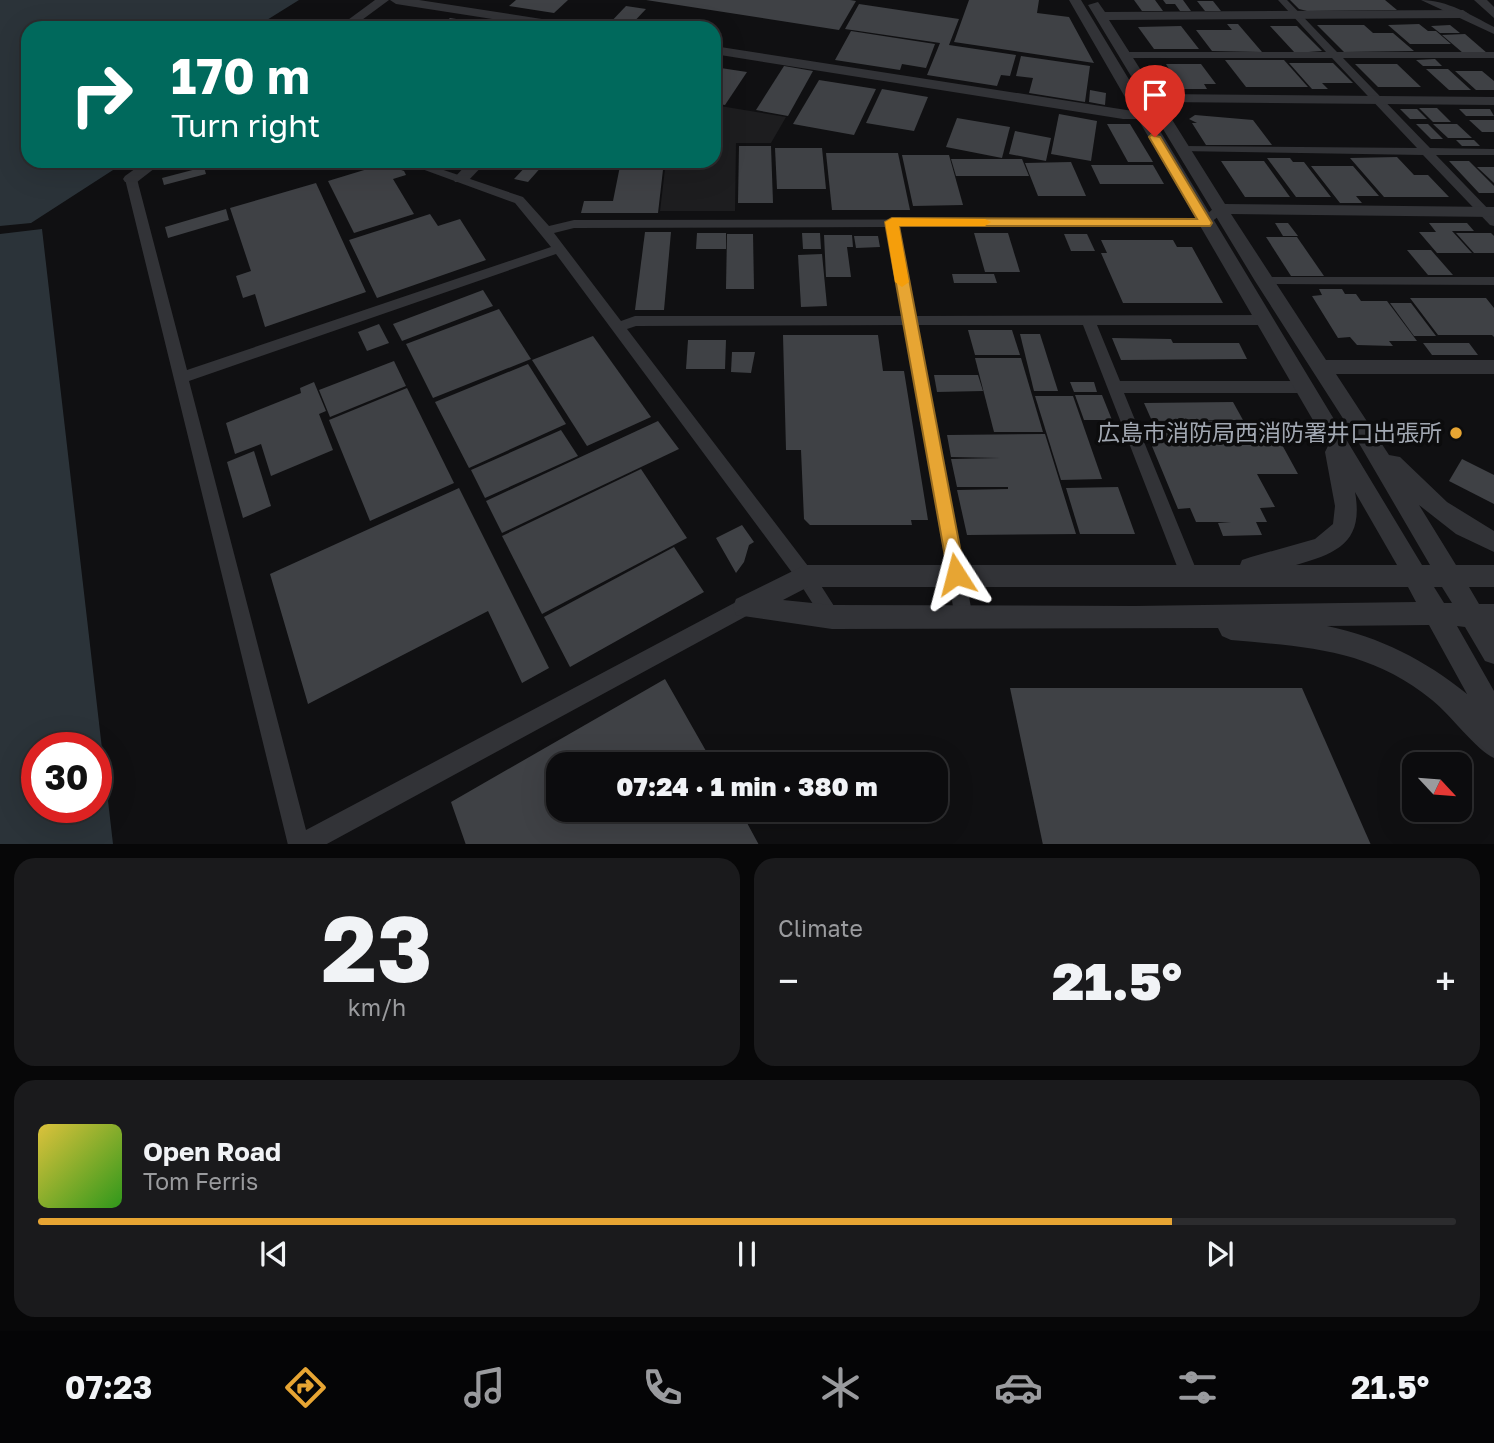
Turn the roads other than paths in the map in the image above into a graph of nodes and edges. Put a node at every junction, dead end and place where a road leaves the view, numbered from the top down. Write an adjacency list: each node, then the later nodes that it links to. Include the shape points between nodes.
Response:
1 (383, 0): 11 (street)
2 (396, 0): 12 (street)
3 (1075, 0): 20 (street)
4 (1282, 0): 10 (street)
5 (1425, 0): 8 (street)
6 (1480, 0): 9 (street)
7 (1096, 8): 10 (street); 15 (street)
8 (1463, 14): 10 (street); 13 (street)
9 (1494, 14)
10 (1298, 16): 17 (street)
11 (354, 21)
12 (530, 21)
13 (1494, 31)
14 (721, 51): 20 (street, via 1123,115)
15 (1125, 55): 17 (street); 20 (street)
16 (1494, 55): 17 (street)
17 (1335, 56): 18 (street)
18 (1378, 101): 19 (street); 20 (street); 22 (street)
19 (1494, 101)
20 (1147, 107): 21 (street); 32 (street)
21 (1183, 149): 22 (street); 29 (street)
22 (1428, 152): 23 (street); 30 (street)
23 (1494, 152)
24 (146, 168): 27 (street)
25 (427, 168): 28 (street)
26 (472, 168): 28 (street)
27 (131, 179): 43 (street)
28 (461, 179): 33 (street, via 519,200)
29 (1220, 209): 30 (street); 32 (street); 35 (street)
30 (1491, 216)
31 (892, 222): 32 (street); 33 (street, via 574,224); 37 (street)
32 (1205, 223): 38 (street)
33 (546, 231): 34 (street)
34 (558, 249): 40 (street); 43 (street)
35 (1264, 281): 36 (street); 41 (street)
36 (1494, 281)
37 (908, 319): 39 (street); 40 (street, via 635,321); 49 (street)
38 (1263, 320): 39 (street); 45 (street)
39 (1088, 321): 44 (street)
40 (617, 327): 53 (street)
41 (1322, 367): 42 (street); 47 (street)
42 (1494, 367)
43 (181, 377): 65 (street)
44 (1115, 387): 45 (street); 50 (street)
45 (1302, 387): 46 (street)
46 (1334, 438): 51 (street, via 1346,506 1344,529 1322,547); 52 (street)
47 (1368, 439): 48 (street, via 1434,506 1466,530); 54 (street)
48 (1494, 542)
49 (956, 574): 50 (street); 53 (street); 60 (street)
50 (1189, 574): 51 (street)
51 (1228, 574): 52 (street)
52 (1415, 575): 54 (street); 57 (street)
53 (805, 576): 56 (street); 59 (street)
54 (1448, 576): 55 (street); 58 (street)
55 (1494, 576)
56 (745, 607): 59 (street); 66 (street)
57 (1437, 614): 58 (street); 61 (street); 63 (street)
58 (1483, 616): 62 (street)
59 (832, 617): 60 (street)
60 (964, 618): 61 (street)
61 (1135, 618): 64 (street, via 1325,637 1368,650 1410,669 1444,692)
62 (1494, 652)
63 (1494, 717)
64 (1494, 744)
65 (300, 844)
66 (302, 844)

